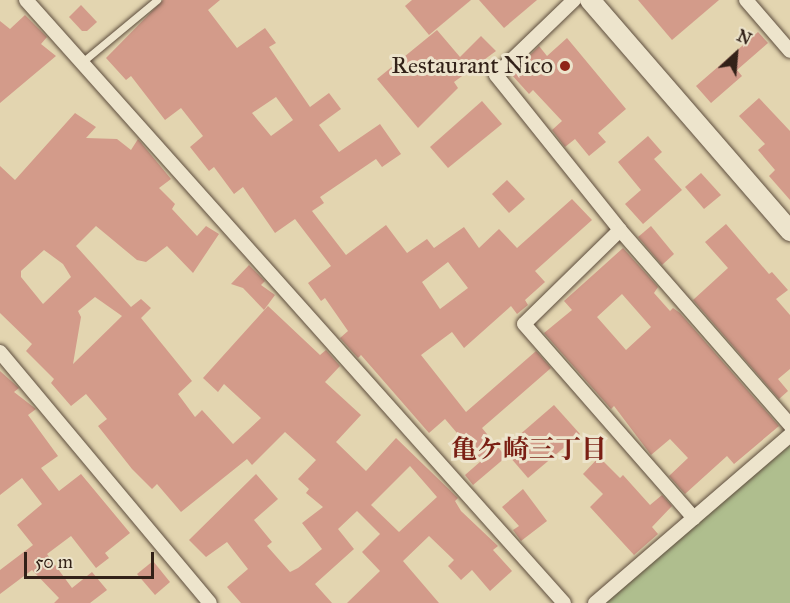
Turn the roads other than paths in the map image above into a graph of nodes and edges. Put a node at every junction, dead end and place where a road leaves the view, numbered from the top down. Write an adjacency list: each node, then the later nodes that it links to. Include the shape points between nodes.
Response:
1 (26, 0): 7 (street)
2 (157, 0): 7 (lane)
3 (574, 0): 8 (street, via 496,75)
4 (590, 0): 9 (street)
5 (746, 0): 6 (street)
6 (790, 51)
7 (81, 63): 15 (street)
8 (620, 230): 11 (street); 13 (street, via 524,324)
9 (790, 231)
10 (0, 352): 14 (street)
11 (790, 425)
12 (790, 435): 13 (street)
13 (694, 518): 16 (street)
14 (210, 603)
15 (564, 603)
16 (595, 603)

